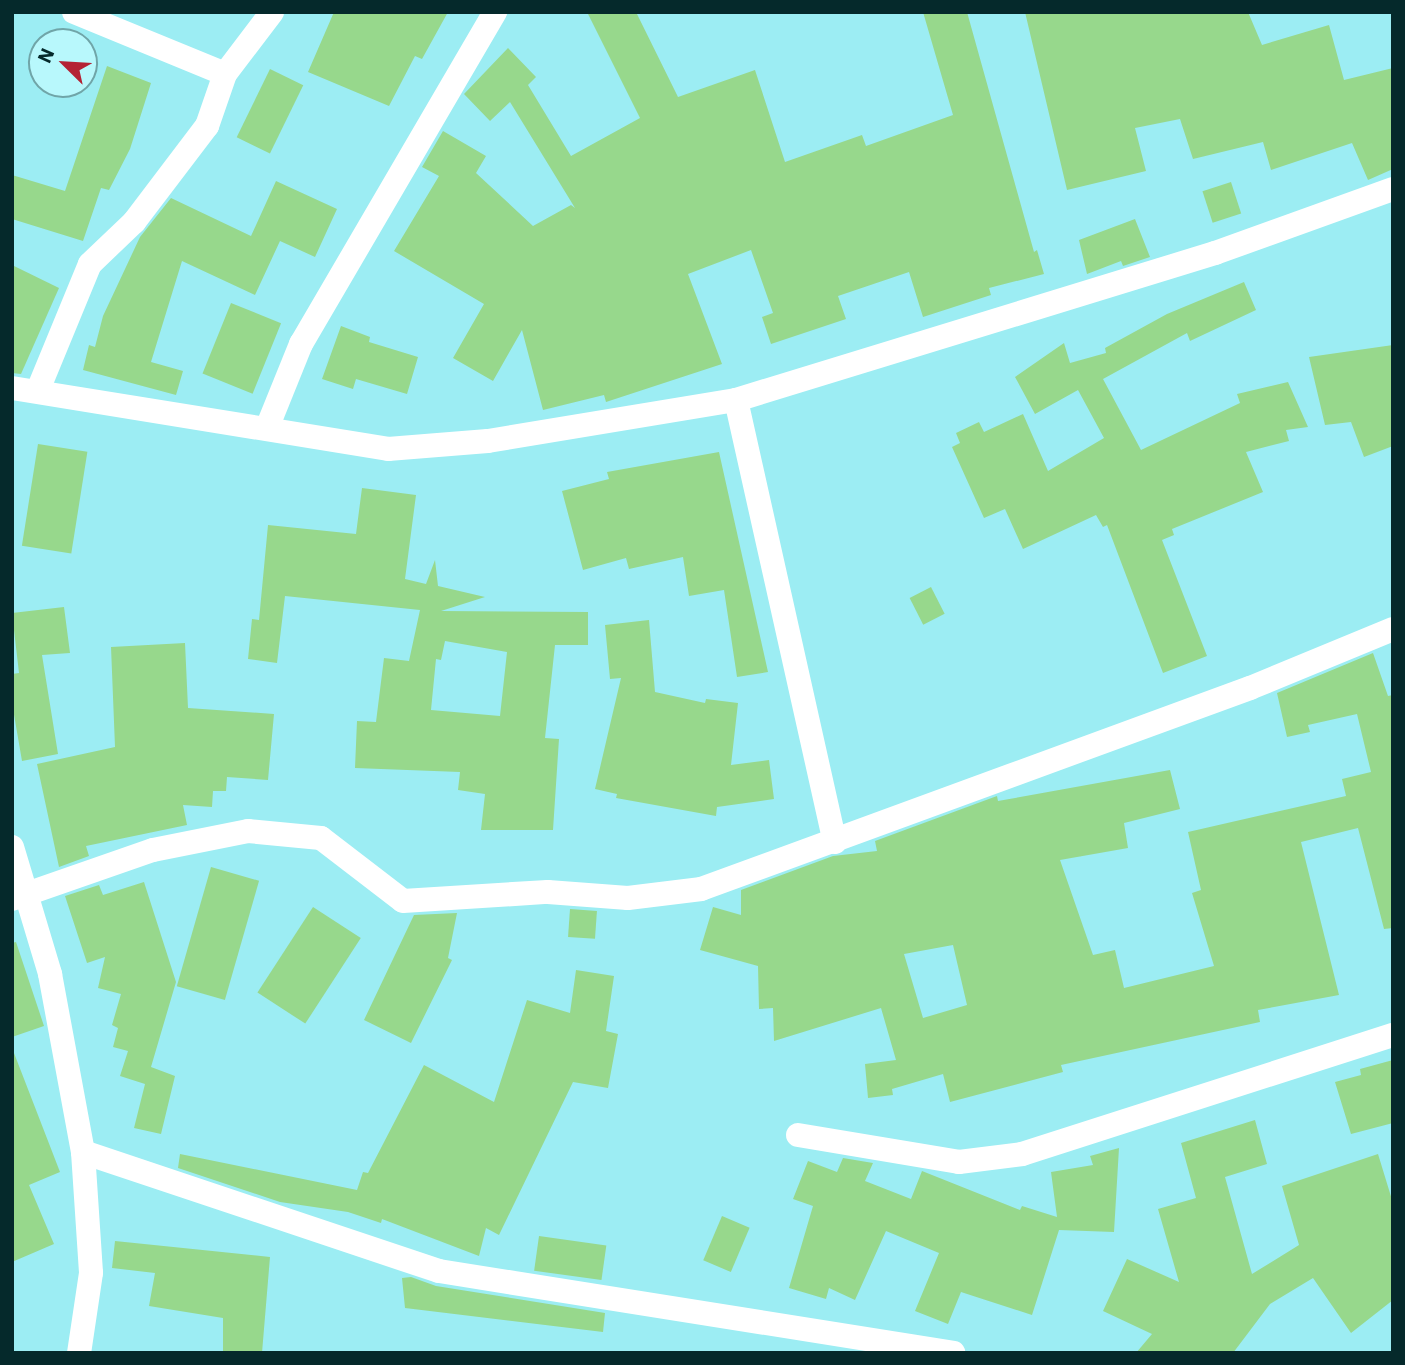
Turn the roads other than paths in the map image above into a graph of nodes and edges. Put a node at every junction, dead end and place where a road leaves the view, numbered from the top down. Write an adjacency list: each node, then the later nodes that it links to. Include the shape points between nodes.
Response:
1 (74, 12): 4 (street)
2 (272, 12): 4 (street)
3 (495, 12): 9 (street, via 301,344)
4 (225, 74): 7 (street, via 207,127 134,222 90,264)
5 (1393, 190): 8 (street, via 1202,258)
6 (12, 387): 7 (street)
7 (38, 390): 9 (street)
8 (736, 400): 9 (street, via 488,441 388,449); 11 (street)
9 (267, 428)
10 (1393, 629): 11 (street, via 1250,688)
11 (835, 842): 13 (street, via 701,888 628,898 548,892 403,901 321,838 248,831 153,850)
12 (12, 847): 13 (street)
13 (18, 896): 16 (street, via 50,974)
14 (1393, 1035): 15 (street, via 1023,1154 959,1162)
15 (799, 1135)
16 (83, 1152): 17 (street, via 90,1273); 18 (street, via 439,1271)
17 (79, 1353)
18 (954, 1353)

